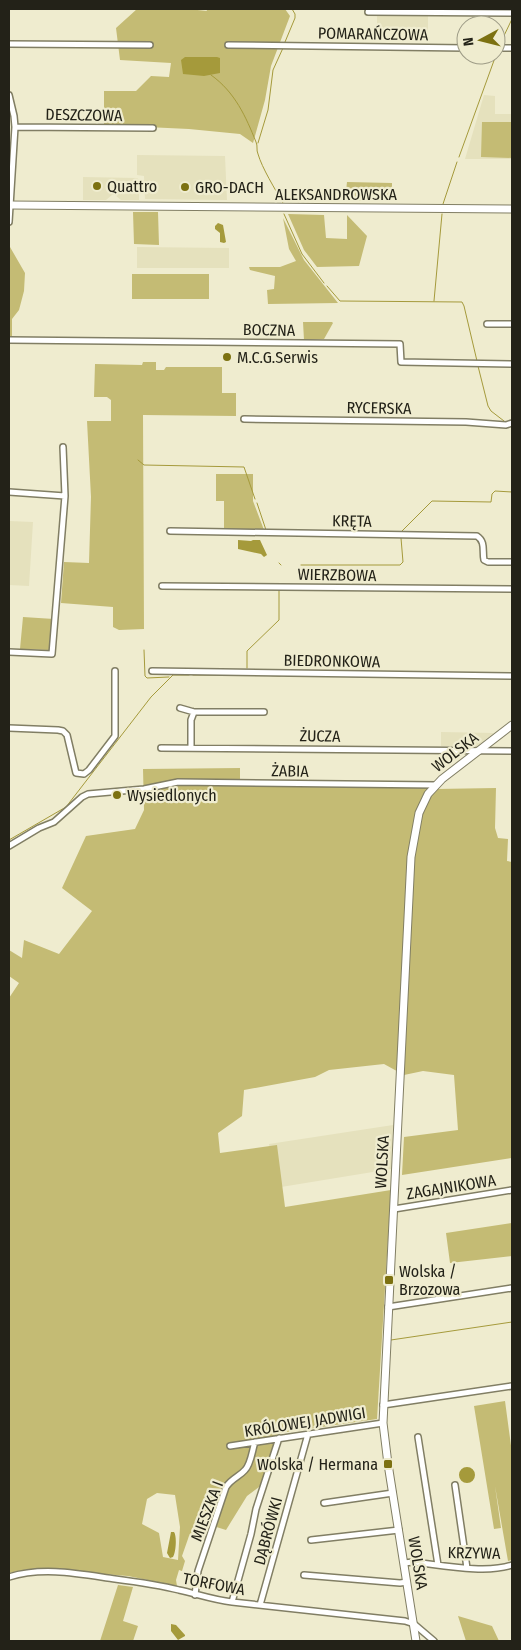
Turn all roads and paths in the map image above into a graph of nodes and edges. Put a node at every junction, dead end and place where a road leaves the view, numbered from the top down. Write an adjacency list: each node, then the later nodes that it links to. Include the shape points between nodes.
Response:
1 (368, 12): 2 (street)
2 (512, 12)
3 (9, 44): 4 (street)
4 (150, 45)
5 (228, 45): 6 (street, POMARAŃCZOWA)
6 (456, 48)
7 (9, 95): 8 (street)
8 (13, 124): 9 (street, DESZCZOWA); 10 (street)
9 (153, 128)
10 (9, 205): 11 (street, ALEKSANDROWSKA); 12 (street)
11 (512, 209)
12 (9, 222)
13 (487, 324): 14 (street)
14 (512, 324)
15 (9, 340): 16 (street, BOCZNA, via 400,344 401,362)
16 (512, 364)
17 (244, 419): 18 (street, RYCERSKA)
18 (512, 423)
19 (63, 447): 21 (street)
20 (9, 492): 21 (street)
21 (65, 496): 26 (street, via 52,654)
22 (170, 531): 23 (street, KRĘTA, via 477,536 483,543 484,560)
23 (512, 562)
24 (162, 586): 25 (street, WIERZBOWA)
25 (512, 589)
26 (9, 652)
27 (115, 671): 34 (street, via 115,736 84,774 76,774 67,735 63,731)
28 (152, 671): 29 (street, BIEDRONKOWA)
29 (512, 676)
30 (180, 708): 31 (street)
31 (194, 712): 32 (street); 35 (street)
32 (264, 712)
33 (512, 725): 37 (street, WOLSKA)
34 (9, 728)
35 (191, 747): 36 (street, ŻUCZA); 37 (street, ŻUCZA)
36 (161, 748)
37 (480, 750): 38 (street, ŻUCZA); 39 (street, WOLSKA)
38 (512, 751)
39 (436, 785): 40 (street, ŻABIA, via 178,782 88,794 54,822); 42 (street, WOLSKA, via 419,813 411,857)
40 (9, 846)
41 (512, 1190): 42 (street, ZAGAJNIKOWA)
42 (394, 1208): 44 (street, WOLSKA)
43 (512, 1288): 44 (street)
44 (388, 1307): 46 (street, WOLSKA)
45 (512, 1386): 46 (street)
46 (383, 1405): 47 (street, WOLSKA)
47 (383, 1423): 48 (street, KRÓLOWEJ JADWIGI); 54 (street, WOLSKA)
48 (308, 1434): 50 (street, KRÓLOWEJ JADWIGI); 67 (street, DĄBRÓWKI)
49 (418, 1437): 59 (street)
50 (279, 1438): 51 (street, KRÓLOWEJ JADWIGI); 66 (street, via 256,1509)
51 (255, 1442): 52 (street, KRÓLOWEJ JADWIGI); 65 (street, MIESZKA I, via 247,1467 226,1487 198,1571)
52 (230, 1446)
53 (455, 1485): 61 (street)
54 (393, 1493): 55 (street); 56 (street, WOLSKA)
55 (324, 1504)
56 (399, 1530): 57 (street); 58 (street, WOLSKA)
57 (311, 1540)
58 (404, 1562): 59 (street, KRZYWA); 64 (street, WOLSKA)
59 (438, 1565): 61 (street, KRZYWA)
60 (512, 1565): 61 (street, KRZYWA)
61 (467, 1568)
62 (304, 1575): 64 (street)
63 (9, 1577): 65 (street, TORFOWA, via 61,1572 128,1581)
64 (407, 1582): 68 (street, WOLSKA)
65 (194, 1595): 66 (street, TORFOWA)
66 (232, 1602): 67 (street, TORFOWA)
67 (260, 1605): 68 (street, TORFOWA)
68 (414, 1624): 69 (street, WOLSKA); 70 (street)
69 (416, 1641)
70 (434, 1641)

